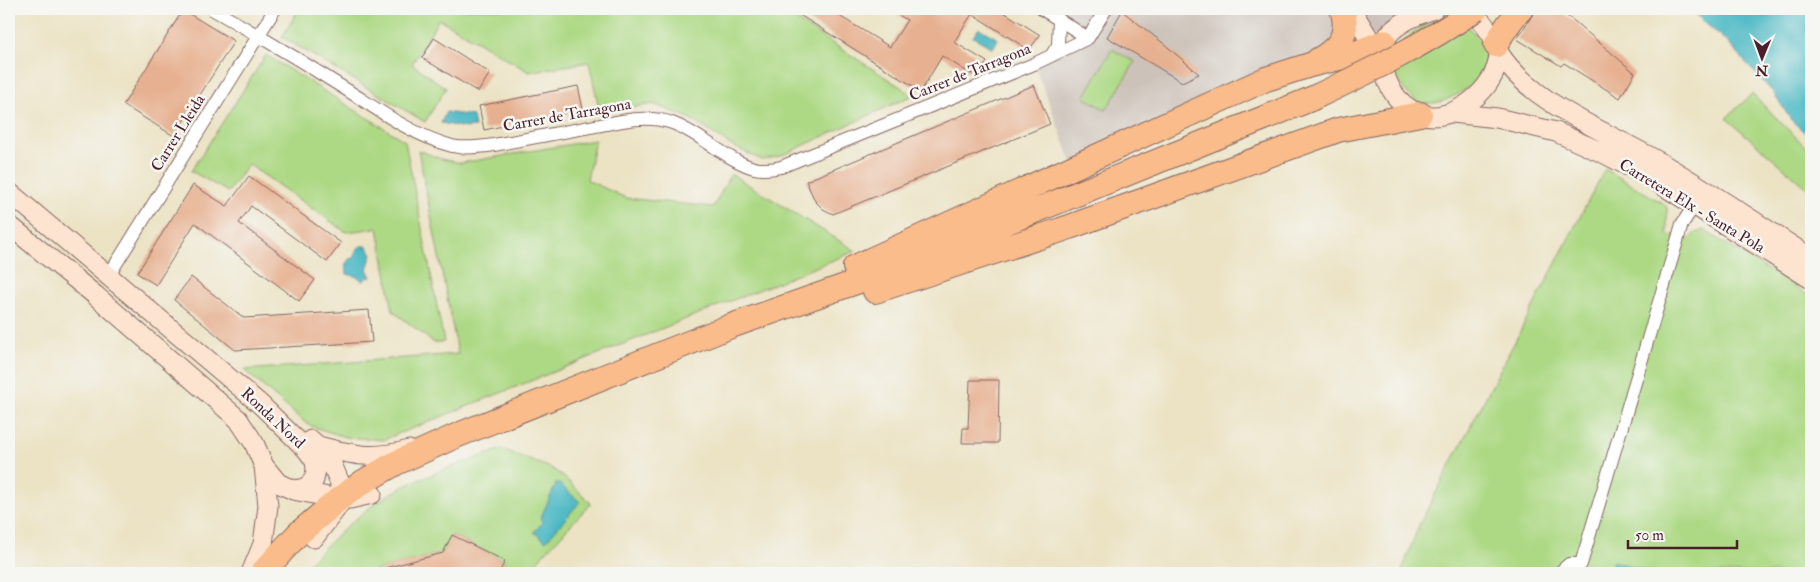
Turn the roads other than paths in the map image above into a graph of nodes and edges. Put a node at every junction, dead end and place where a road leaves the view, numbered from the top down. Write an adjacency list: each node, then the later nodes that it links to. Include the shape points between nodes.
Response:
1 (212, 9): 12 (street, Carrer de Tarragona)
2 (275, 9): 12 (street, Carrer Lleida)
3 (1042, 9): 11 (street)
4 (1106, 9): 13 (street)
5 (1342, 9): 17 (highway, via 1345,30 1341,42 1328,55)
6 (1350, 9): 15 (main road)
7 (1463, 9): 14 (main road, Carretera Elx - Santa Pola, via 1482,21)
8 (1476, 9): 24 (highway, bridge, via 1447,30 1402,55 1311,99)
9 (1521, 9): 14 (highway, via 1502,32)
10 (1419, 11): 15 (main road, via 1400,25)
11 (1059, 19): 13 (street); 16 (street, Carrer de Tarragona, via 1058,45)
12 (259, 35): 16 (street, Carrer de Tarragona, via 401,124 454,147 494,146 587,127 648,119 672,123 738,161 767,169 781,167); 25 (street, Carrer Lleida)
13 (1088, 38): 16 (street, Carrer de Tarragona)
14 (1498, 49): 18 (main road, via 1496,73 1485,88); 23 (main road, Carretera Elx - Santa Pola, via 1506,64 1524,83 1565,112 1661,163)
15 (1380, 50): 17 (highway); 19 (main road, via 1388,85 1407,107)
16 (1051, 56)
17 (1310, 65): 27 (highway, via 1266,79)
18 (1453, 113): 19 (main road, Carretera Elx - Santa Pola); 21 (main road, Carretera Elx - Santa Pola, via 1497,118 1556,132 1651,178)
19 (1420, 114): 28 (highway, via 1338,130 1061,230)
20 (9, 192): 25 (main road, Ronda Nord)
21 (1694, 206): 26 (main road, Carretera Elx - Santa Pola); 40 (street, via 1682,224 1581,564 1569,564)
22 (9, 225): 32 (main road, Ronda Nord, via 238,419)
23 (1811, 258)
24 (879, 274): 27 (highway); 28 (highway)
25 (109, 275): 29 (main road, Ronda Nord)
26 (1811, 279)
27 (731, 326): 30 (highway)
28 (756, 329): 34 (highway, via 491,434)
29 (284, 428): 31 (main road, via 302,434); 33 (main road, Ronda Nord, via 315,460 314,480 305,488)
30 (458, 435): 31 (main road, via 390,455 366,456); 35 (highway, via 396,463)
31 (318, 446): 35 (main road, via 332,464 340,483)
32 (264, 466): 33 (main road, Ronda Nord, via 278,483); 37 (main road, via 268,506 263,544)
33 (293, 490): 35 (main road)
34 (372, 494): 35 (main road); 36 (highway)
35 (340, 499): 36 (main road); 38 (highway, via 298,534)
36 (314, 538): 39 (highway)
37 (251, 573)
38 (262, 573)
39 (280, 573)
40 (1559, 573)

